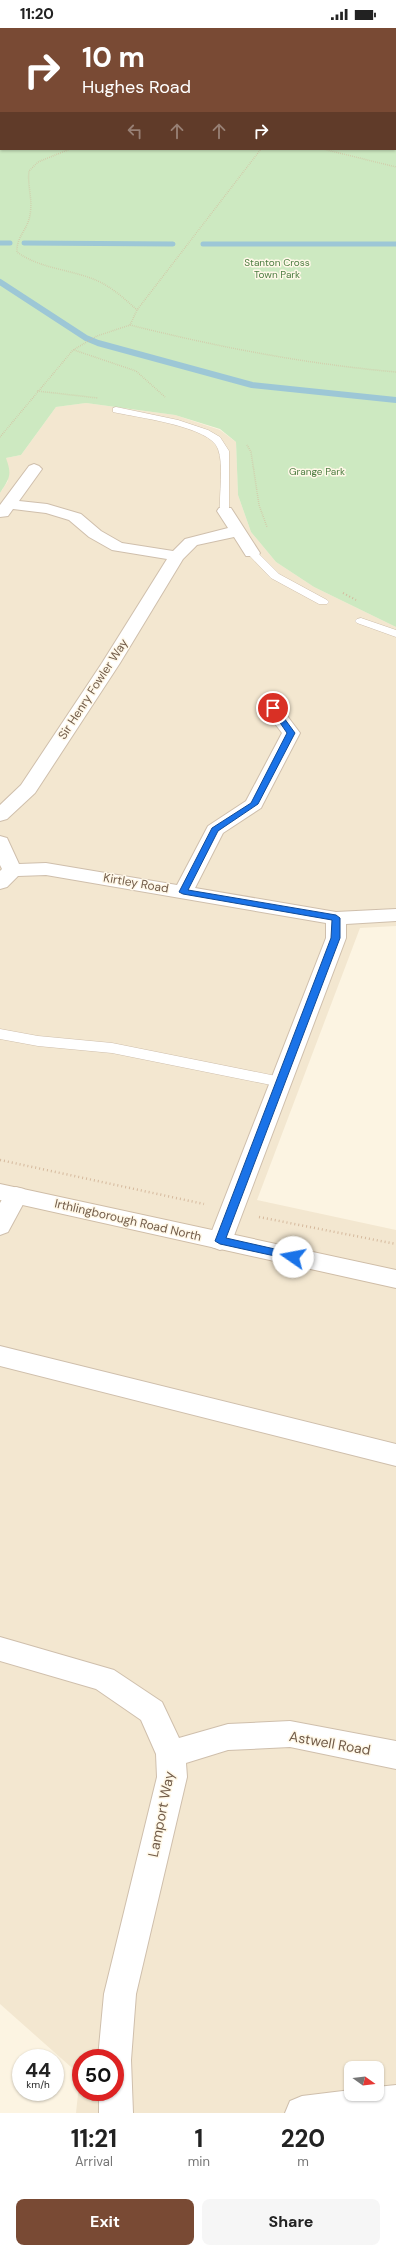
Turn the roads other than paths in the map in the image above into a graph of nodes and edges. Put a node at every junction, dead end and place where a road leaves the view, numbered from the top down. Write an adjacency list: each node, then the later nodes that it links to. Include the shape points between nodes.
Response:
1 (116, 410): 4 (lane, via 165,419 215,437 224,448)
2 (34, 469): 3 (street)
3 (4, 509): 7 (street, via 47,509 75,517 95,534 118,547)
4 (225, 511): 5 (street)
5 (237, 531): 6 (street); 7 (street, Sir Henry Fowler Way, via 191,542)
6 (252, 553): 8 (lane, via 275,576)
7 (177, 556): 12 (street, Sir Henry Fowler Way, via 111,663 28,789)
8 (323, 602)
9 (361, 621): 10 (lane)
10 (396, 634)
11 (273, 708): 15 (street, via 291,733 254,804 215,830)
12 (0, 815)
13 (0, 842): 14 (street)
14 (6, 876): 15 (street, Kirtley Road, via 46,870)
15 (183, 892): 17 (street, Kirtley Road)
16 (396, 915): 17 (street, Kirtley Road)
17 (336, 918): 19 (street, via 336,938)
18 (0, 1034): 19 (lane, via 38,1041 112,1048)
19 (281, 1082): 22 (street)
20 (8, 1194): 21 (street); 22 (street, Irthlingborough Road North)
21 (0, 1226)
22 (220, 1241): 23 (street, Irthlingborough Road North)
23 (396, 1279)
24 (0, 1356): 25 (street)
25 (396, 1455)
26 (0, 1649): 27 (street, Lamport Way, via 104,1679 152,1712)
27 (171, 1754): 28 (street, Astwell Road, via 228,1737 290,1734); 29 (street, Lamport Way, via 172,1777 120,1994)
28 (396, 1755)
29 (116, 2049)
30 (116, 2101): 32 (street)
31 (396, 2102): 33 (street)
32 (116, 2113)
33 (302, 2113)

